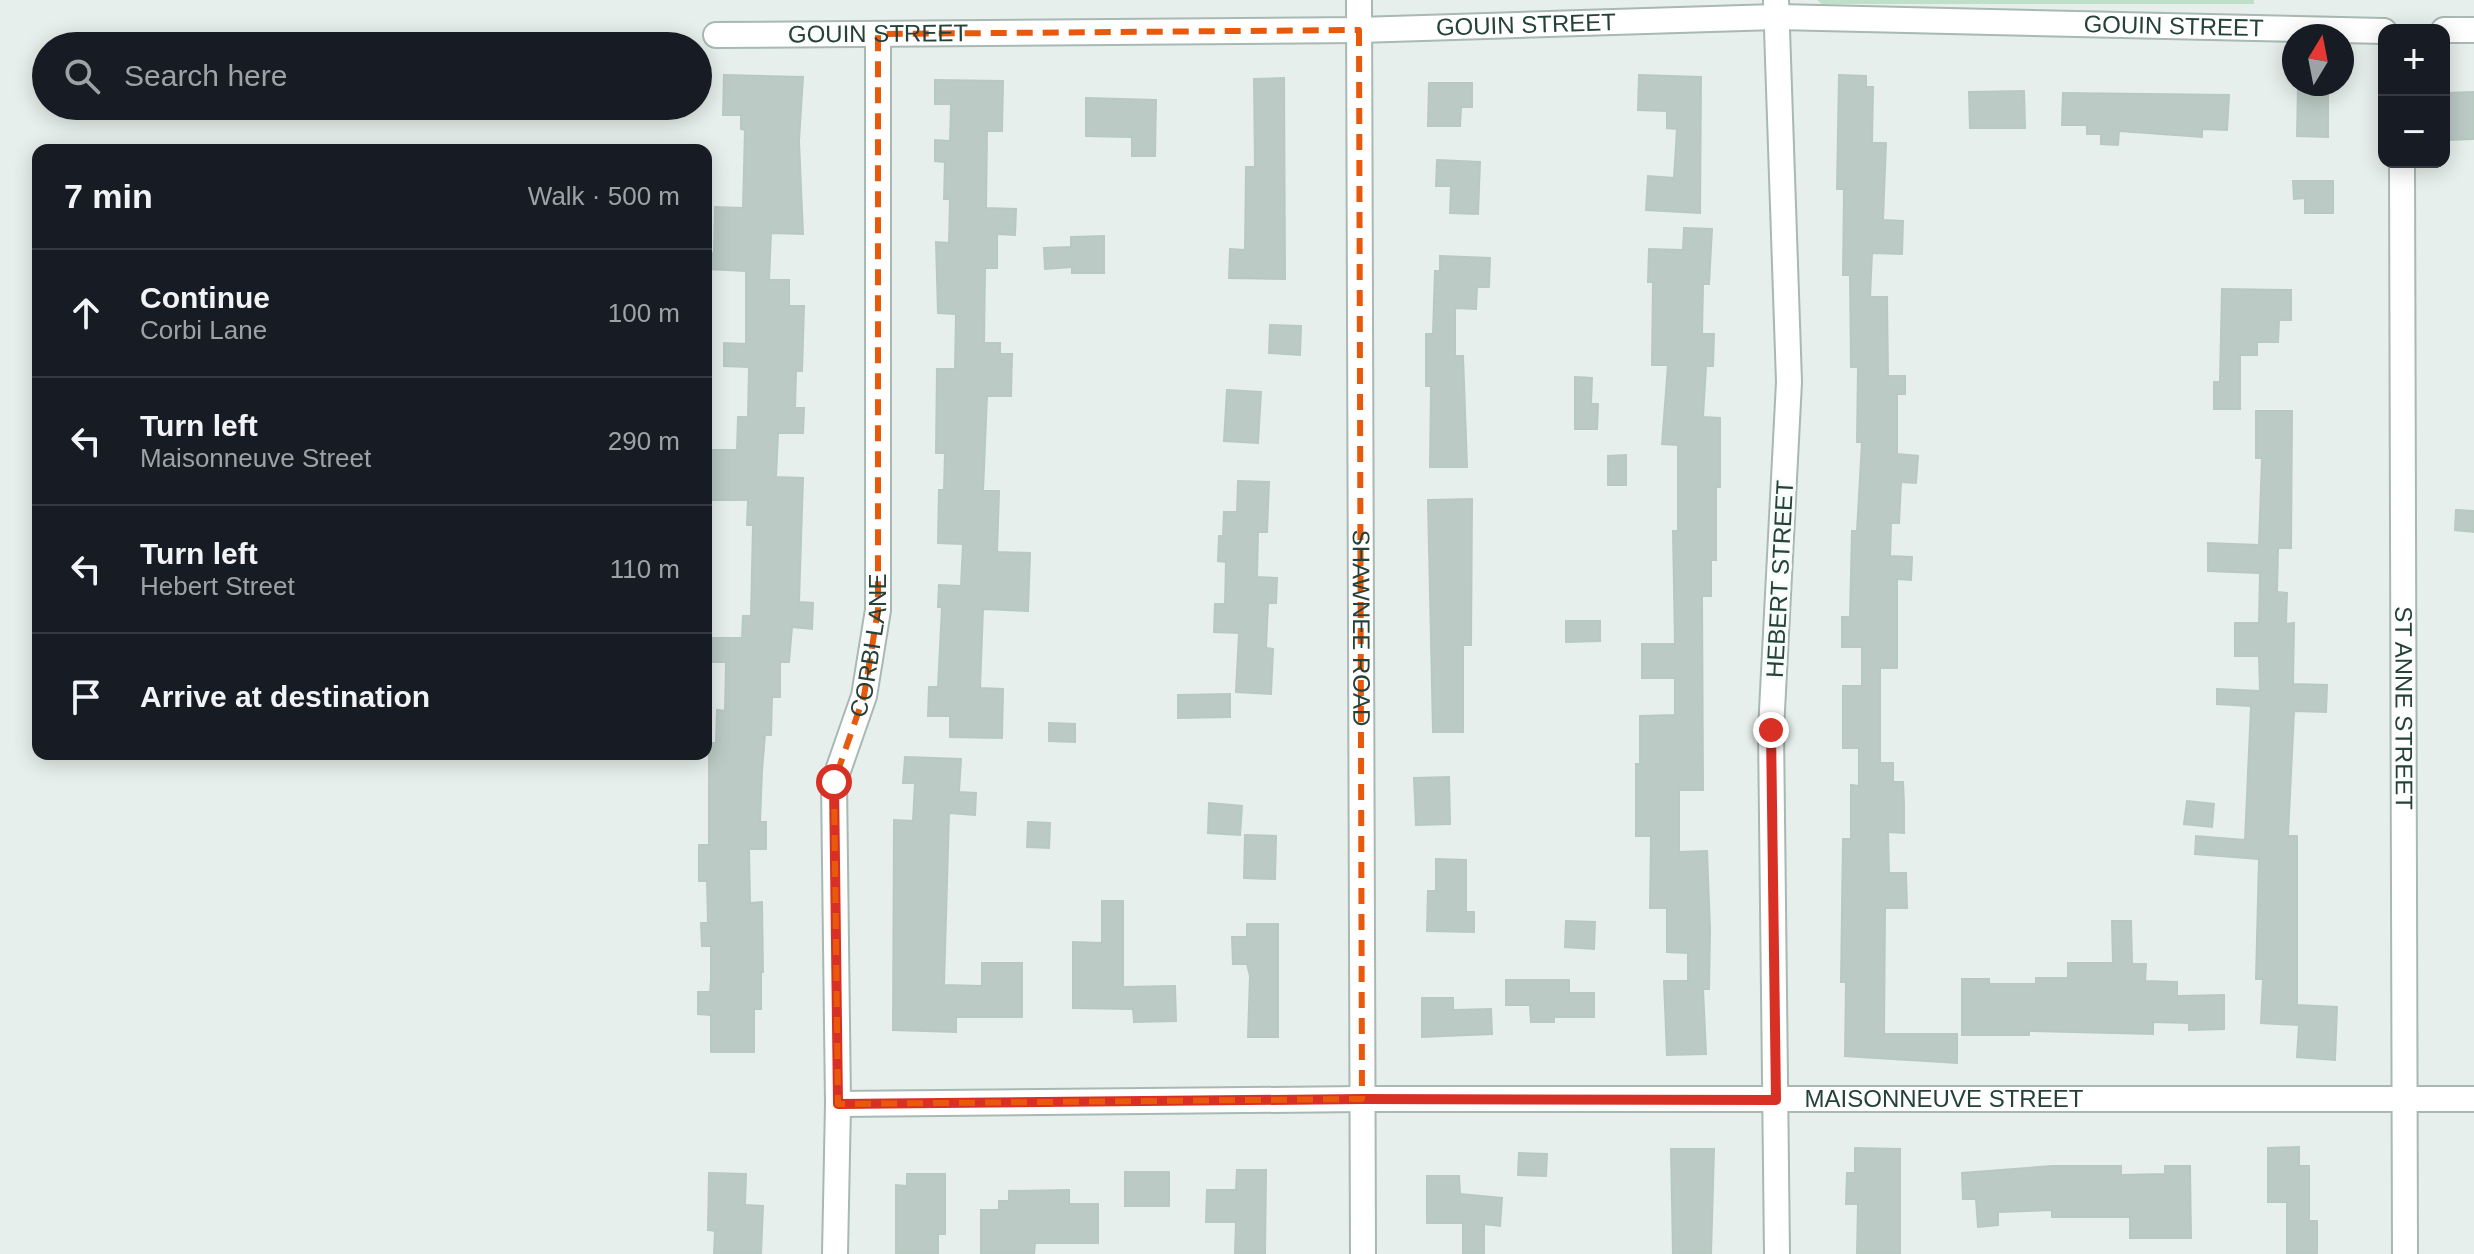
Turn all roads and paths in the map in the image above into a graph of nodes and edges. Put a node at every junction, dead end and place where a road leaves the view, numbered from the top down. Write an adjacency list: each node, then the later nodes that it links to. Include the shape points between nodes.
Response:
1 (1359, 0): 3 (street, SHAWNEE ROAD)
2 (1776, 8): 3 (street, GOUIN STREET); 6 (street, GOUIN STREET); 13 (street, HEBERT STREET, via 1789,382 1771,730)
3 (1359, 30): 7 (street, GOUIN STREET); 10 (street, SHAWNEE ROAD)
4 (2450, 30): 5 (street)
5 (2474, 30)
6 (2378, 31)
7 (878, 34): 8 (street, GOUIN STREET); 14 (street, CORBI LANE, via 878,610 864,696 834,782)
8 (716, 35)
9 (2402, 168): 11 (street, ST ANNE STREET)
10 (1362, 1099): 13 (street, MAISONNEUVE STREET); 14 (street, MAISONNEUVE STREET); 16 (street, SHAWNEE ROAD)
11 (2405, 1099): 12 (street, MAISONNEUVE STREET); 13 (street, MAISONNEUVE STREET); 18 (street, ST ANNE STREET)
12 (2474, 1099)
13 (1776, 1100): 17 (street, HEBERT STREET)
14 (838, 1104): 15 (street, CORBI LANE)
15 (835, 1254)
16 (1363, 1254)
17 (1777, 1254)
18 (2405, 1254)

